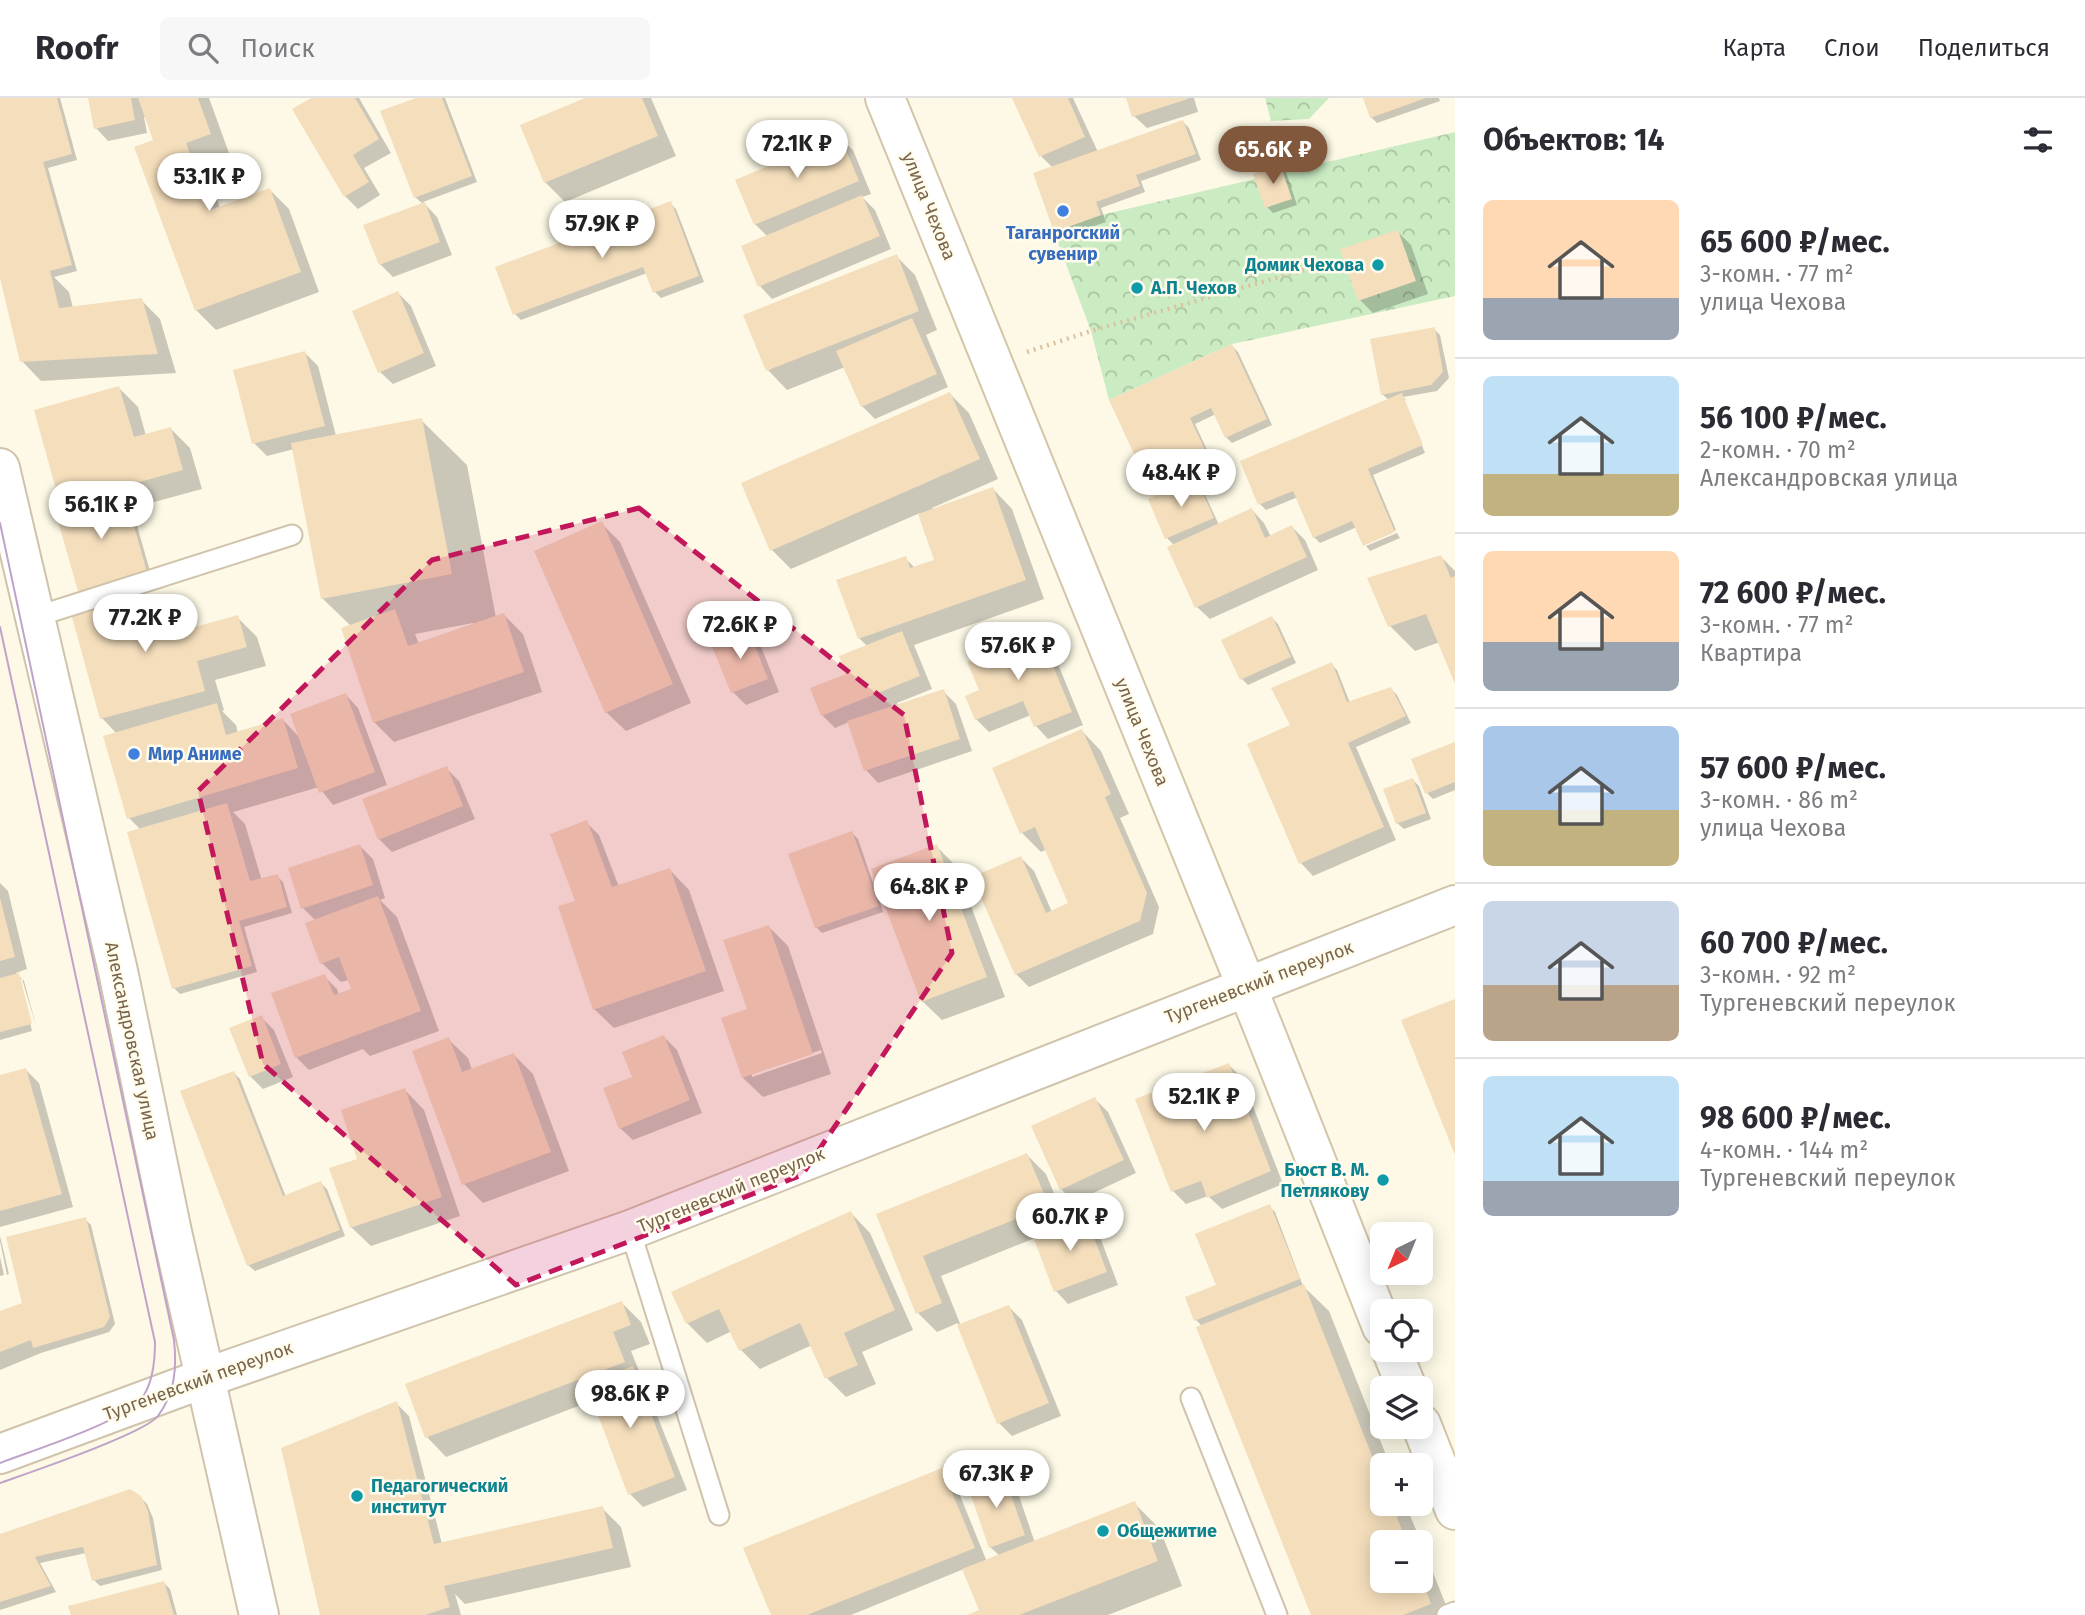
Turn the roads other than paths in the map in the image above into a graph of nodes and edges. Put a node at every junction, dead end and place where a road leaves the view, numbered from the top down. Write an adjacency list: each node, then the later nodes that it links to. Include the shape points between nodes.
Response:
1 (885, 98): 6 (street, улица Чехова)
2 (0, 468): 4 (street, Александровская улица)
3 (292, 535): 4 (lane)
4 (35, 617): 9 (street, Александровская улица, via 118,971)
5 (1455, 905): 6 (street, Тургеневский переулок)
6 (1245, 986): 7 (street, Тургеневский переулок); 8 (street, улица Чехова)
7 (630, 1230): 9 (street, Тургеневский переулок); 14 (lane)
8 (1371, 1299)
9 (205, 1378): 12 (street, Тургеневский переулок); 16 (street, Александровская улица)
10 (1191, 1398): 17 (lane)
11 (1427, 1439): 13 (street)
12 (0, 1454)
13 (1455, 1510)
14 (719, 1515)
15 (1455, 1612): 18 (lane)
16 (259, 1615)
17 (1277, 1615)
18 (1447, 1615)

